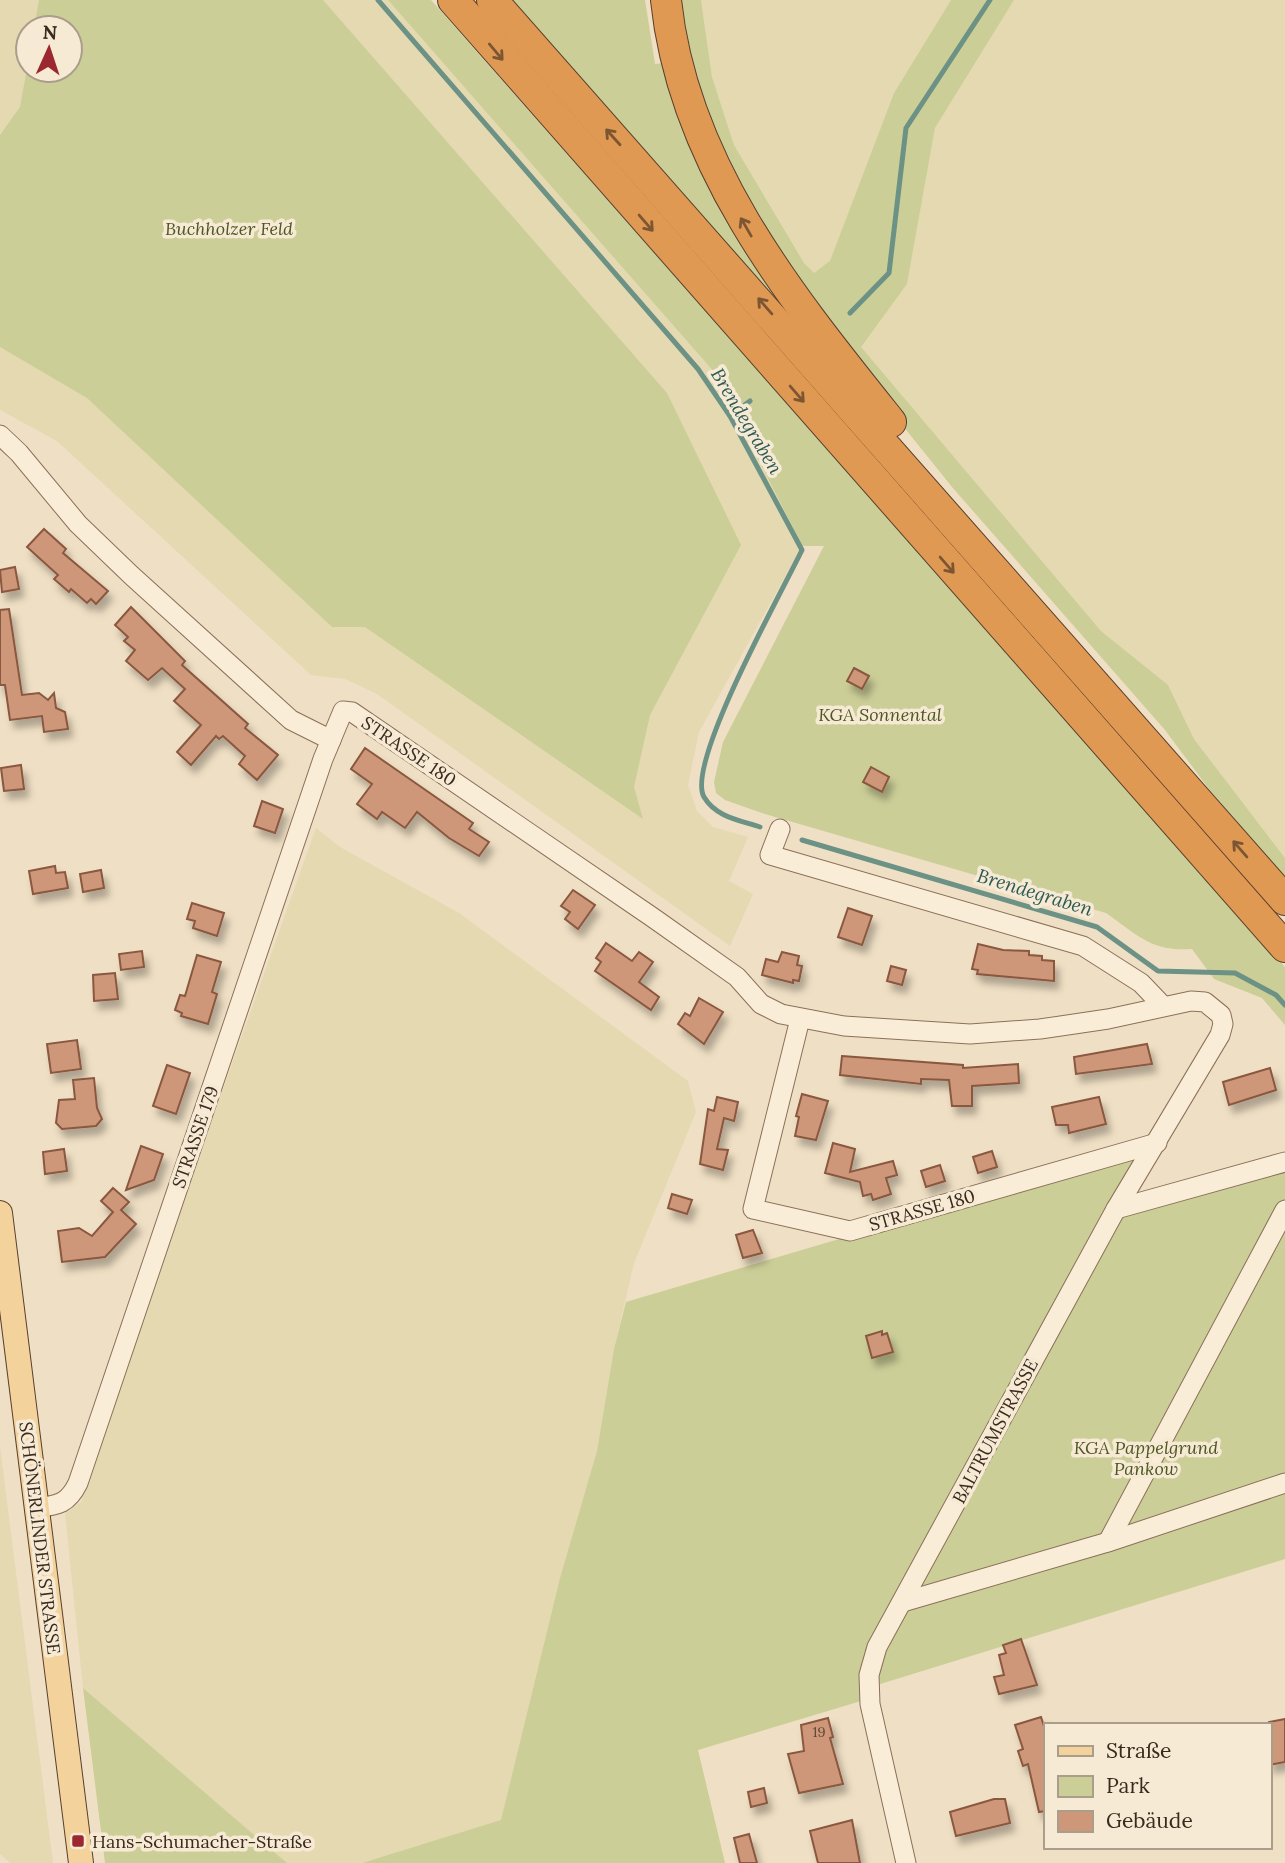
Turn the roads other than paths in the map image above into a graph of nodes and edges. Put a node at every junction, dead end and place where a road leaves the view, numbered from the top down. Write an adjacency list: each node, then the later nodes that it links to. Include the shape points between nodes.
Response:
1 (453, 0): 9 (highway, one-way to 9)
2 (492, 0): 6 (highway, one-way to 2)
3 (666, 0): 6 (highway, one-way to 3, via 864,388 761,251 697,127 678,71)
4 (0, 435): 5 (street, via 78,524 131,575 291,720)
5 (331, 740): 11 (street, STRASSE 180, via 340,714 352,712 726,970 761,1004); 19 (street, STRASSE 179, via 78,1483 63,1504)
6 (1164, 764): 8 (highway, one-way to 6)
7 (780, 829): 10 (street, via 770,855 1083,946 1141,983)
8 (1285, 900)
9 (1285, 947)
10 (1163, 1006): 11 (street, STRASSE 180, via 1108,1019 970,1034 911,1033); 12 (street, STRASSE 180, via 1205,1002 1215,1007)
11 (800, 1019): 13 (street, STRASSE 180, via 753,1209 850,1231)
12 (1223, 1024): 13 (street, BALTRUMSTRASSE)
13 (1157, 1143): 15 (street, BALTRUMSTRASSE)
14 (1285, 1162): 15 (street)
15 (1116, 1209): 21 (street, BALTRUMSTRASSE)
16 (1285, 1210): 20 (street)
17 (0, 1213): 19 (main road, SCHÖNERLINDER STRASSE)
18 (1285, 1483): 20 (street)
19 (36, 1508): 22 (main road, SCHÖNERLINDER STRASSE)
20 (1108, 1542): 21 (street)
21 (903, 1602): 23 (street, BALTRUMSTRASSE, via 877,1647 869,1675 870,1704)
22 (81, 1863)
23 (906, 1863)

